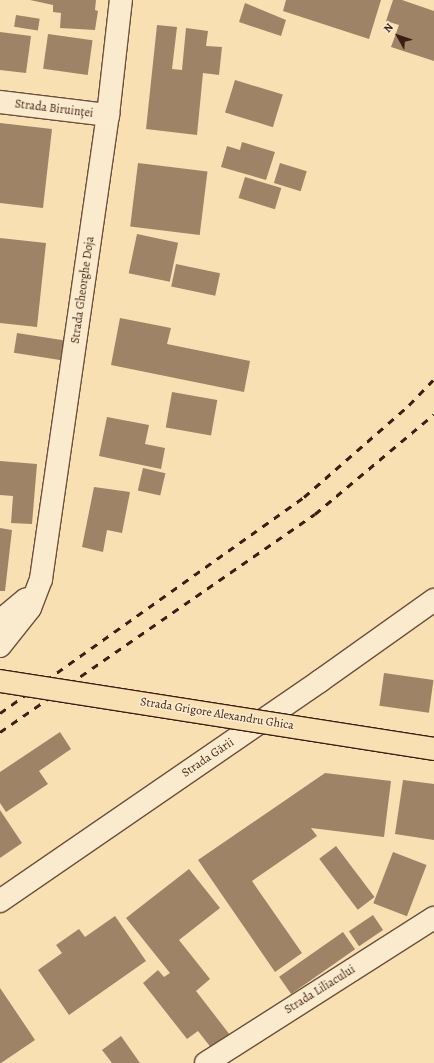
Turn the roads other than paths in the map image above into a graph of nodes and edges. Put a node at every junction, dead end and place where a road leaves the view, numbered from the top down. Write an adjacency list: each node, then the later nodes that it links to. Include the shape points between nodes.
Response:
1 (121, 0): 3 (street, Strada Gheorghe Doja)
2 (0, 102): 3 (street, Strada Biruinței)
3 (108, 115): 4 (street, Strada Gheorghe Doja)
4 (41, 579): 6 (street, via 27,599); 7 (street, via 30,608)
5 (434, 600): 10 (street, Strada Gării, via 320,682)
6 (0, 621)
7 (0, 646)
8 (0, 681): 9 (main road, Strada Grigore Alexandru Ghica, bridge)
9 (434, 749)
10 (0, 901)
11 (434, 918): 12 (street, Strada Liliacului)
12 (206, 1063)

